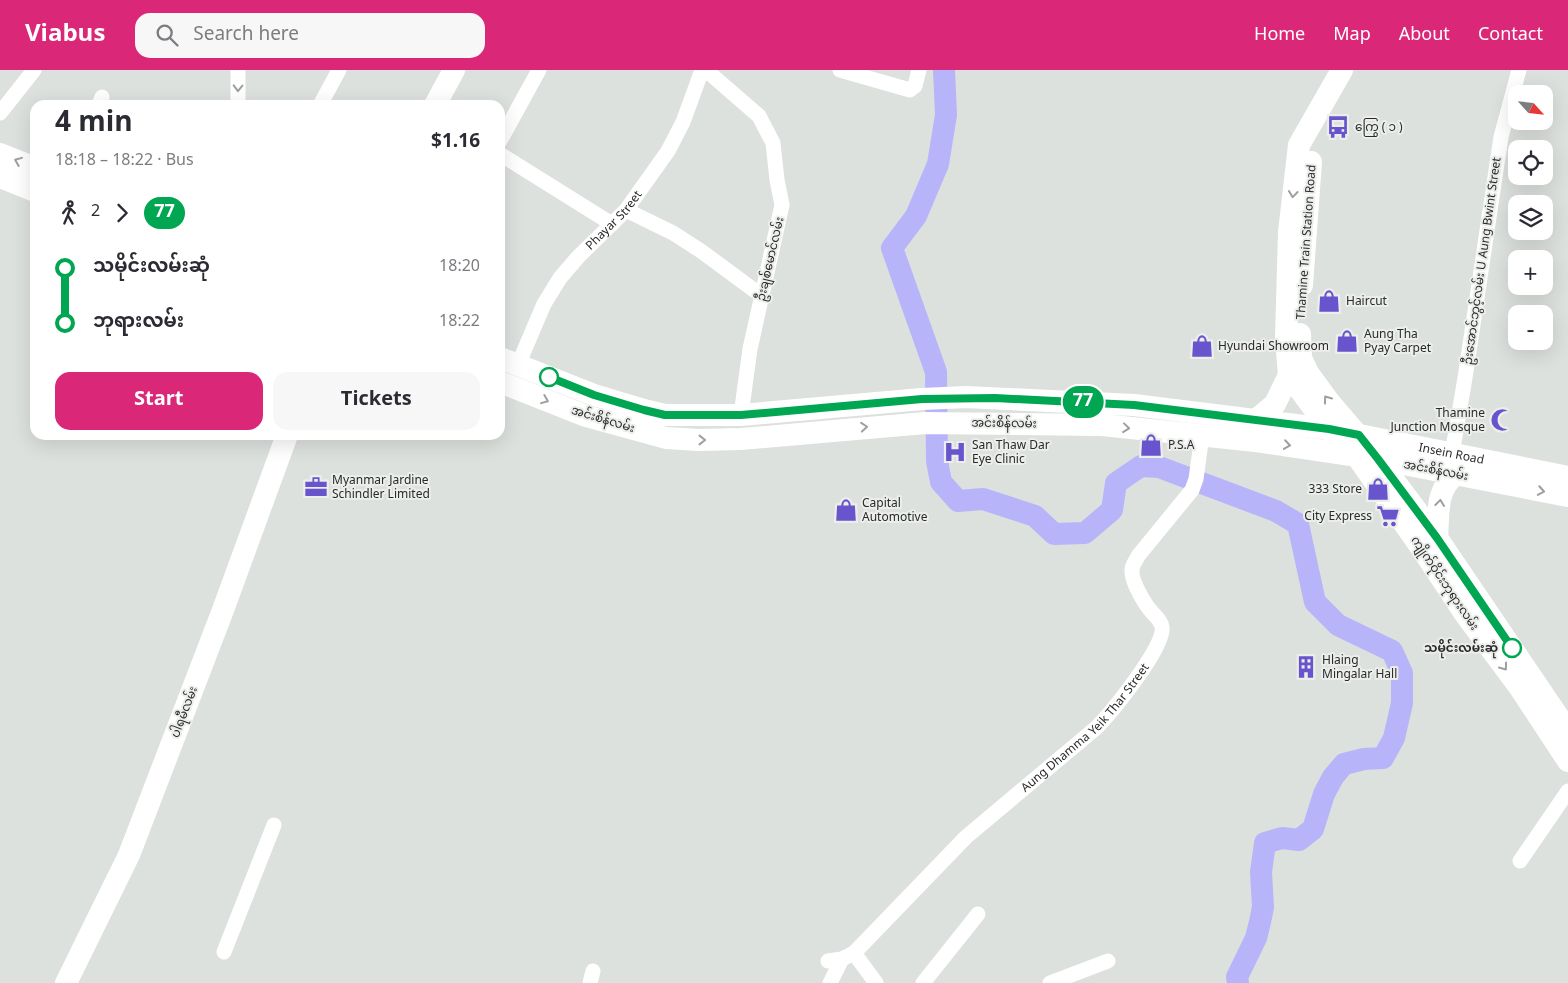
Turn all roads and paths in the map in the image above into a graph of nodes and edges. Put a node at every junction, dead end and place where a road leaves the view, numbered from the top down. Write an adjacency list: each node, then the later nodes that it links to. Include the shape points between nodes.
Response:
1 (34, 70): 15 (street)
2 (238, 70): 12 (street, one-way to 12)
3 (339, 70): 13 (street)
4 (454, 70): 14 (main road)
5 (539, 70): 16 (street)
6 (704, 70): 22 (street, Phayar Street, via 668,151); 24 (street, ဦးချစ်မောင်လမ်း, via 759,116 774,143 782,205)
7 (918, 70): 11 (street, via 912,89 907,90)
8 (1342, 70): 26 (main road, Thamine Train Station Road, one-way to 26, via 1299,144 1289,232 1286,339)
9 (1356, 70): 35 (main road, Thamine Train Station Road, one-way to 9, via 1300,358 1300,312 1312,149)
10 (1519, 70): 37 (street, ဦးအောင်ဘွင့်လမ်း U Aung Bwint Street, via 1500,137)
11 (845, 71)
12 (238, 100)
13 (323, 100)
14 (438, 100)
15 (0, 113)
16 (505, 132)
17 (0, 154): 19 (main road, one-way to 17)
18 (505, 157): 23 (street)
19 (30, 166)
20 (0, 177): 21 (main road)
21 (30, 189)
22 (626, 210): 23 (street, Phayar Street); 24 (street, via 673,233)
23 (612, 224): 25 (street, Phayar Street, via 560,278)
24 (762, 296): 29 (street, ဦးချစ်မောင်လမ်း, via 750,349)
25 (509, 362): 29 (main road, အင်းစိန်လမ်း, via 594,395 665,415)
26 (1289, 375): 30 (main road, via 1275,404); 31 (main road)
27 (505, 384): 32 (main road, အင်းစိန်လမ်း, one-way to 32, via 586,416 666,438 741,439)
28 (780, 412): 29 (main road, အင်းစိန်လမ်း); 30 (main road, အင်းစိန်လမ်း, via 922,399 995,398 1134,405); 32 (main road)
29 (741, 415)
30 (1256, 420): 31 (main road, အင်းစိန်လမ်း)
31 (1329, 429): 35 (main road, အင်းစိန်လမ်း)
32 (781, 435): 33 (main road, အင်းစိန်လမ်း, one-way to 33, via 955,422 1102,425)
33 (1202, 435): 35 (main road, အင်းစိန်လမ်း, one-way to 35, via 1256,441); 48 (street, Aung Dhamma Yeik Thar Street, via 1192,490 1138,556 1132,568 1134,581 1162,628 1150,658 1110,714 1096,728 966,837)
34 (285, 440): 50 (main road, ပါရမီလမ်း, via 129,855)
35 (1357, 445): 36 (main road, ကျိုက်ဝိုင်းဘုရားလမ်း); 37 (main road, Insein Road); 42 (main road, ကျိုက်ဝိုင်းဘုရားလမ်း, one-way to 42, via 1422,549)
36 (1378, 459): 37 (main road, အင်းစိန်လမ်း); 40 (main road, ကျိုက်ဝိုင်းဘုရားလမ်း)
37 (1454, 464): 38 (main road, Insein Road); 39 (main road, အင်းစိန်လမ်း, one-way to 39, via 1514,486); 40 (main road, one-way to 37, via 1440,500)
38 (1568, 477)
39 (1568, 496)
40 (1437, 538): 41 (main road, ကျိုက်ဝိုင်းဘုရားလမ်း)
41 (1568, 730)
42 (1568, 761)
43 (1568, 791): 45 (street)
44 (274, 825): 47 (street)
45 (1520, 861)
46 (978, 914): 53 (street)
47 (224, 952)
48 (842, 958): 51 (street); 52 (street)
49 (1108, 961): 54 (street)
50 (66, 983)
51 (830, 983)
52 (876, 983)
53 (923, 983)
54 (1050, 983)

